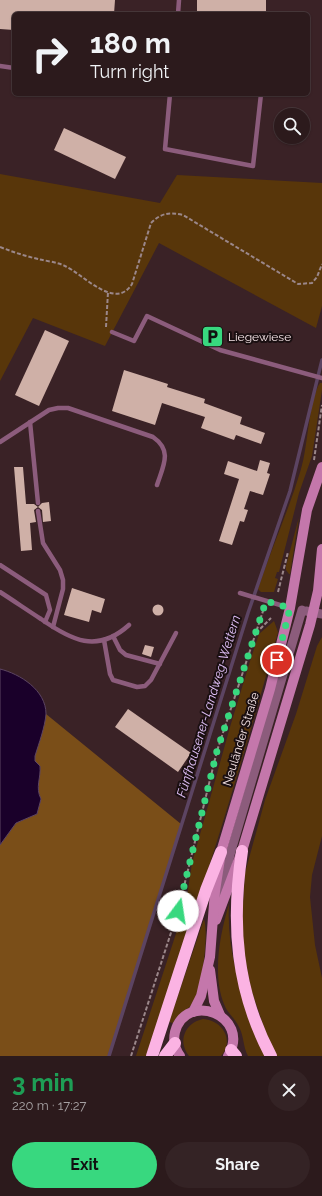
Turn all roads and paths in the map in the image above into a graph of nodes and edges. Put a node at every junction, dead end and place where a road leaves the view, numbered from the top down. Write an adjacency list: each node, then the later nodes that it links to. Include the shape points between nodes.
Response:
1 (180, 0): 2 (lane)
2 (178, 12)
3 (0, 66): 4 (lane)
4 (12, 68)
5 (170, 96): 6 (lane, via 165,149 253,166)
6 (261, 96)
7 (0, 247): 9 (path, via 65,266)
8 (322, 264): 9 (path, via 312,283 298,284 183,215 166,213 151,223 128,290 118,294)
9 (108, 292): 10 (path)
10 (106, 329)
11 (112, 332): 12 (lane, via 134,341 147,316 220,350)
12 (322, 378)
13 (30, 422): 14 (lane); 16 (lane, via 48,410 68,408 154,437 165,449); 17 (lane)
14 (0, 442)
15 (322, 468): 26 (main road, Neuländer Straße, via 307,510)
16 (157, 485)
17 (38, 503)
18 (38, 511): 32 (lane, via 44,543 63,580)
19 (322, 550): 28 (main road, Neuländer Straße)
20 (0, 565): 30 (lane, via 43,593 50,604)
21 (282, 576): 23 (path)
22 (0, 592): 30 (lane)
23 (278, 592)
24 (240, 594): 25 (lane)
25 (266, 601): 26 (lane); 34 (path)
26 (290, 608): 27 (street); 39 (main road, Neuländer Straße, via 270,689)
27 (302, 610): 28 (street); 40 (street, via 229,859)
28 (317, 613): 38 (main road, Neuländer Straße)
29 (271, 618): 34 (path)
30 (45, 622): 32 (lane)
31 (129, 625): 35 (lane)
32 (53, 628): 36 (lane, via 74,639 98,642)
33 (176, 633): 37 (lane)
34 (255, 634): 46 (path, via 217,751 178,911)
35 (113, 636): 36 (lane); 37 (lane, via 120,650 126,655)
36 (104, 640): 37 (lane, via 113,680 137,687 145,686)
37 (160, 664)
38 (242, 851): 40 (main road, Neuländer Straße); 50 (highway, via 237,902 239,958 258,1029)
39 (221, 852): 40 (main road, Neuländer Straße); 47 (highway, via 206,890)
40 (213, 926): 41 (main road, Neuländer Straße)
41 (210, 958): 42 (main road, Neuländer Straße, via 201,996); 43 (main road, Neuländer Straße, via 213,993)
42 (194, 1012): 43 (main road, via 207,1010); 44 (main road, Neuländer Straße, via 179,1024)
43 (220, 1015): 45 (main road, Neuländer Straße, via 232,1030)
44 (175, 1043): 48 (highway); 49 (main road)
45 (231, 1054)
46 (130, 1056)
47 (152, 1056)
48 (165, 1056)
49 (180, 1056)
50 (271, 1056)

